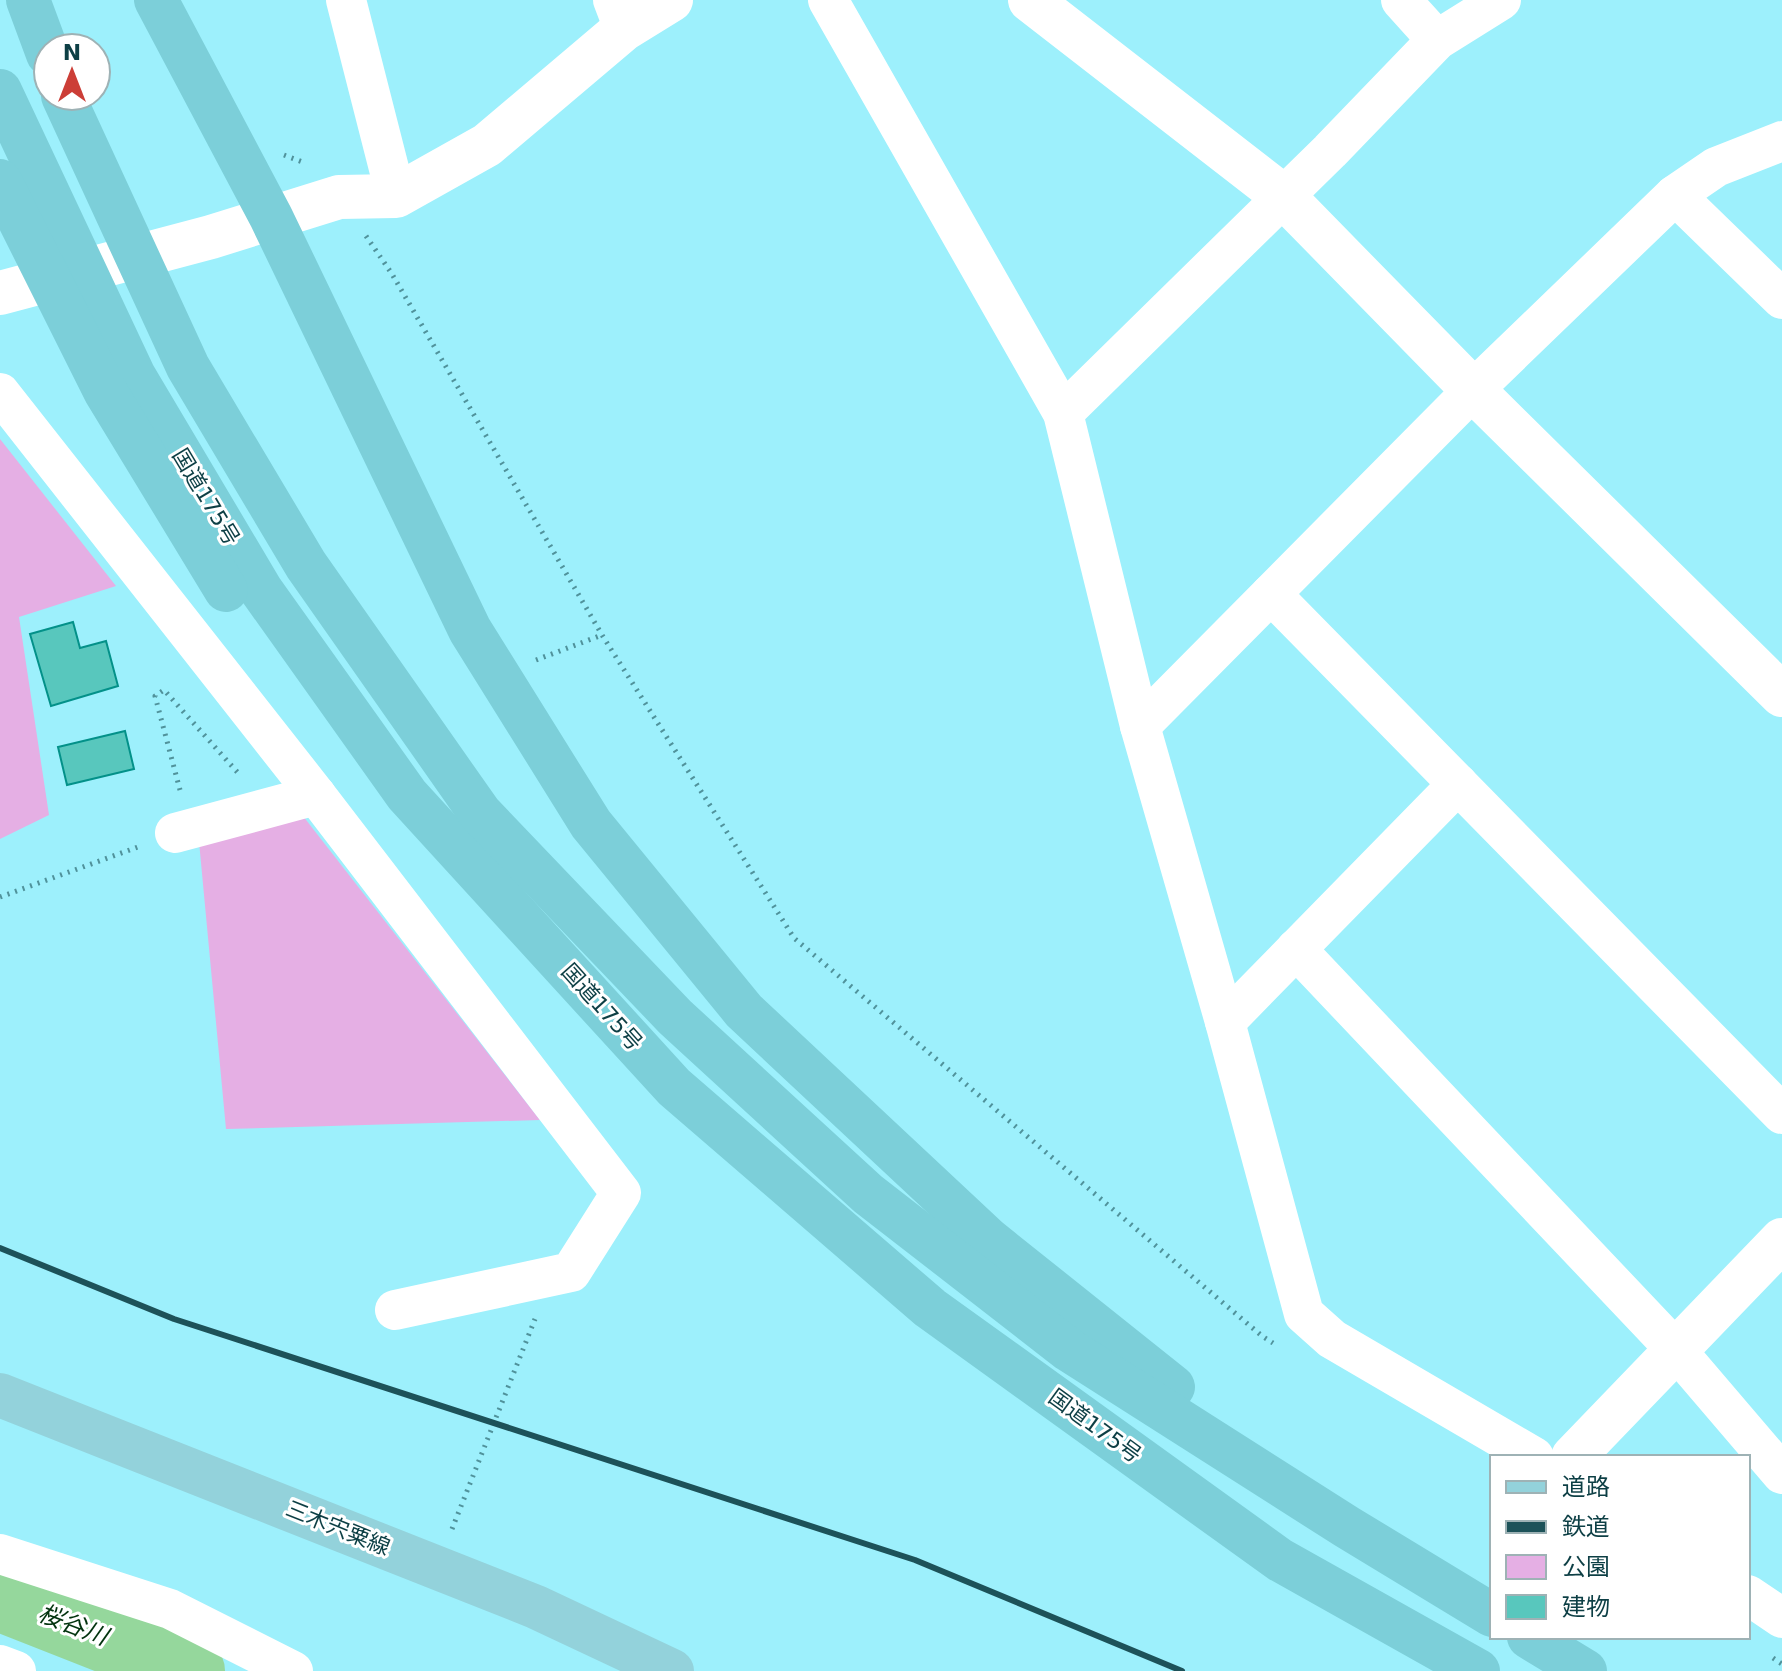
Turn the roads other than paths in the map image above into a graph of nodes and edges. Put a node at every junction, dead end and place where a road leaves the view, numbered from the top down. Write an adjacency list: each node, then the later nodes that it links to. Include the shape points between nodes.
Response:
1 (28, 0): 10 (highway)
2 (156, 0): 19 (highway)
3 (346, 0): 17 (street)
4 (671, 0): 9 (street)
5 (828, 0): 24 (street)
6 (1030, 0): 18 (street)
7 (1401, 0): 11 (street)
8 (1501, 0): 11 (street)
9 (618, 14): 17 (street, via 487,145)
10 (40, 32)
11 (1437, 40): 18 (street)
12 (0, 91): 30 (highway, 国道175号, via 134,376 261,590)
13 (70, 112): 42 (highway, 国道175号, via 188,367 306,565 480,813 675,1017 868,1194 1069,1350)
14 (1782, 141): 16 (street, via 1716,167)
15 (0, 181): 30 (highway, via 105,391 226,590)
16 (1675, 195): 21 (street); 22 (street)
17 (396, 196): 19 (street, via 339,197)
18 (1284, 197): 22 (street); 24 (street)
19 (271, 217): 20 (street); 42 (highway, via 470,630 591,824 734,999 989,1240)
20 (10, 291)
21 (1782, 299)
22 (1473, 390): 25 (street); 26 (street)
23 (0, 393): 29 (street)
24 (1063, 413): 27 (street)
25 (1271, 594): 27 (street); 28 (street)
26 (1782, 695)
27 (1140, 726): 33 (street)
28 (1458, 784): 32 (street); 34 (street)
29 (316, 795): 31 (street); 36 (street, via 621,1193 571,1272)
30 (407, 795): 52 (highway, 国道175号, via 674,1087 930,1308 1280,1560)
31 (183, 831)
32 (1296, 949): 33 (street); 37 (street)
33 (1225, 1022): 39 (street, via 1304,1314 1332,1339)
34 (1782, 1114)
35 (1782, 1240): 37 (street)
36 (395, 1310)
37 (1676, 1350): 40 (street); 41 (street)
38 (0, 1395): 51 (main road, 三木宍粟線, via 536,1607)
39 (1531, 1455)
40 (1575, 1455)
41 (1782, 1474)
42 (1347, 1527): 45 (highway, 国道175号)
43 (0, 1554): 50 (street, via 170,1609)
44 (1750, 1596): 46 (street)
45 (1490, 1614)
46 (1782, 1618)
47 (1532, 1639): 53 (highway)
48 (0, 1665): 49 (street)
49 (16, 1671)
50 (293, 1671)
51 (672, 1671)
52 (1478, 1671)
53 (1585, 1671)

